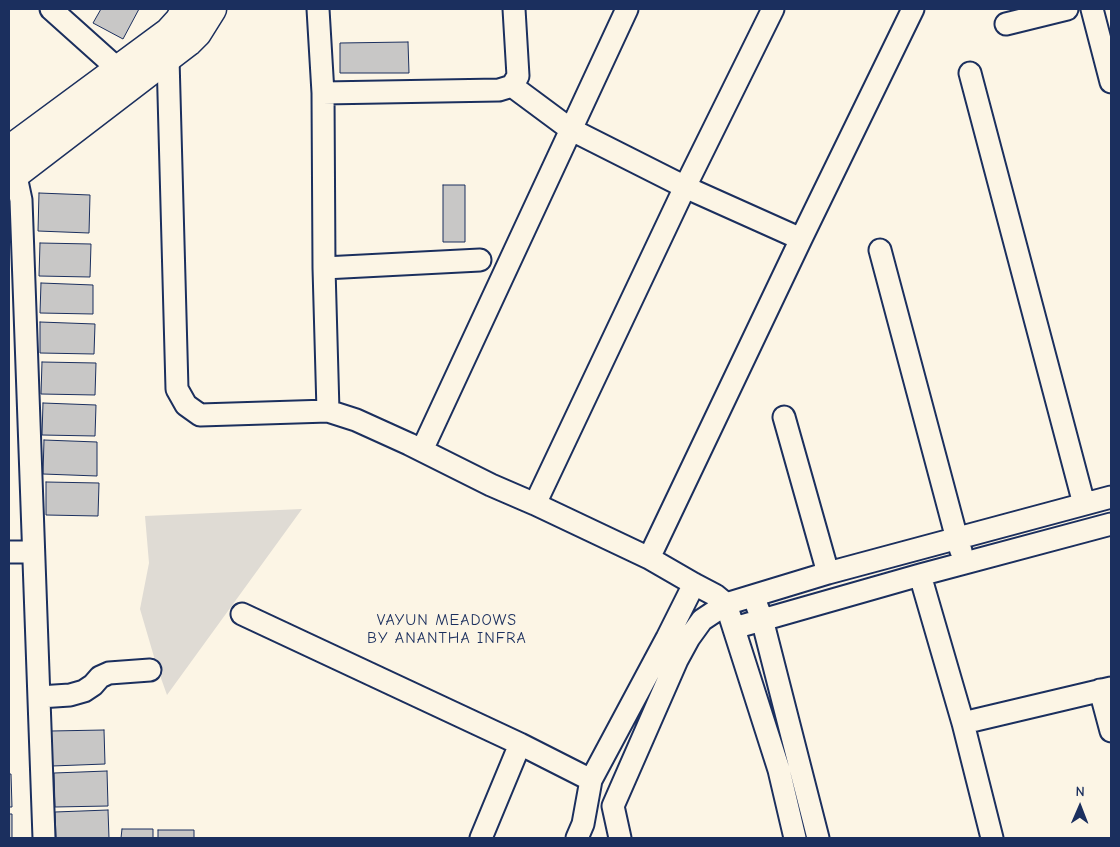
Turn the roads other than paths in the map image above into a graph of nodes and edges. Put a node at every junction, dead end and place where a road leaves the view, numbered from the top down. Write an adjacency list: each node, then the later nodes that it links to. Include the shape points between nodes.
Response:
1 (51, 9): 13 (street)
2 (186, 9): 13 (street, via 169,32)
3 (212, 9): 12 (street, via 197,33)
4 (318, 9): 17 (street)
5 (514, 9): 16 (street, via 518,76)
6 (627, 9): 18 (street)
7 (773, 9): 20 (street)
8 (913, 9): 21 (street)
9 (1067, 9): 11 (street)
10 (1092, 9): 15 (street)
11 (1006, 24)
12 (168, 58): 19 (street); 25 (street, via 178,389 186,406 200,415)
13 (118, 70): 19 (street)
14 (970, 73): 30 (street)
15 (1111, 82)
16 (512, 86): 17 (street, via 499,90); 18 (street)
17 (323, 93): 24 (street)
18 (570, 129): 20 (street); 27 (street)
19 (10, 160): 34 (street, via 21,200)
20 (685, 187): 21 (street); 29 (street)
21 (801, 238): 35 (street)
22 (880, 250): 32 (street)
23 (480, 260): 24 (street)
24 (324, 268): 25 (street)
25 (328, 411): 27 (street)
26 (784, 417): 37 (street)
27 (422, 450): 29 (street)
28 (1111, 497): 30 (street)
29 (535, 504): 35 (street)
30 (1084, 504): 32 (street)
31 (1111, 524): 36 (street)
32 (956, 539): 36 (street); 37 (street)
33 (9, 552): 34 (street)
34 (33, 552): 47 (street)
35 (649, 558): 39 (street)
36 (966, 563): 38 (street)
37 (828, 573): 40 (street)
38 (920, 575): 43 (street); 48 (street)
39 (694, 584): 41 (street); 51 (street)
40 (754, 596): 41 (street); 43 (street)
41 (726, 604): 44 (street); 55 (street, via 702,620 677,660 613,806)
42 (242, 614): 50 (street)
43 (762, 620): 44 (street); 57 (street)
44 (734, 628): 56 (street, via 779,770)
45 (150, 670): 47 (street, via 109,674 100,677 84,691)
46 (1106, 689): 48 (street); 49 (street)
47 (39, 697): 52 (street)
48 (964, 723): 58 (street)
49 (1111, 731)
50 (520, 744): 51 (street); 53 (street)
51 (591, 780): 54 (street, via 583,824)
52 (44, 838)
53 (481, 838)
54 (577, 838)
55 (620, 838)
56 (795, 838)
57 (818, 838)
58 (992, 838)

